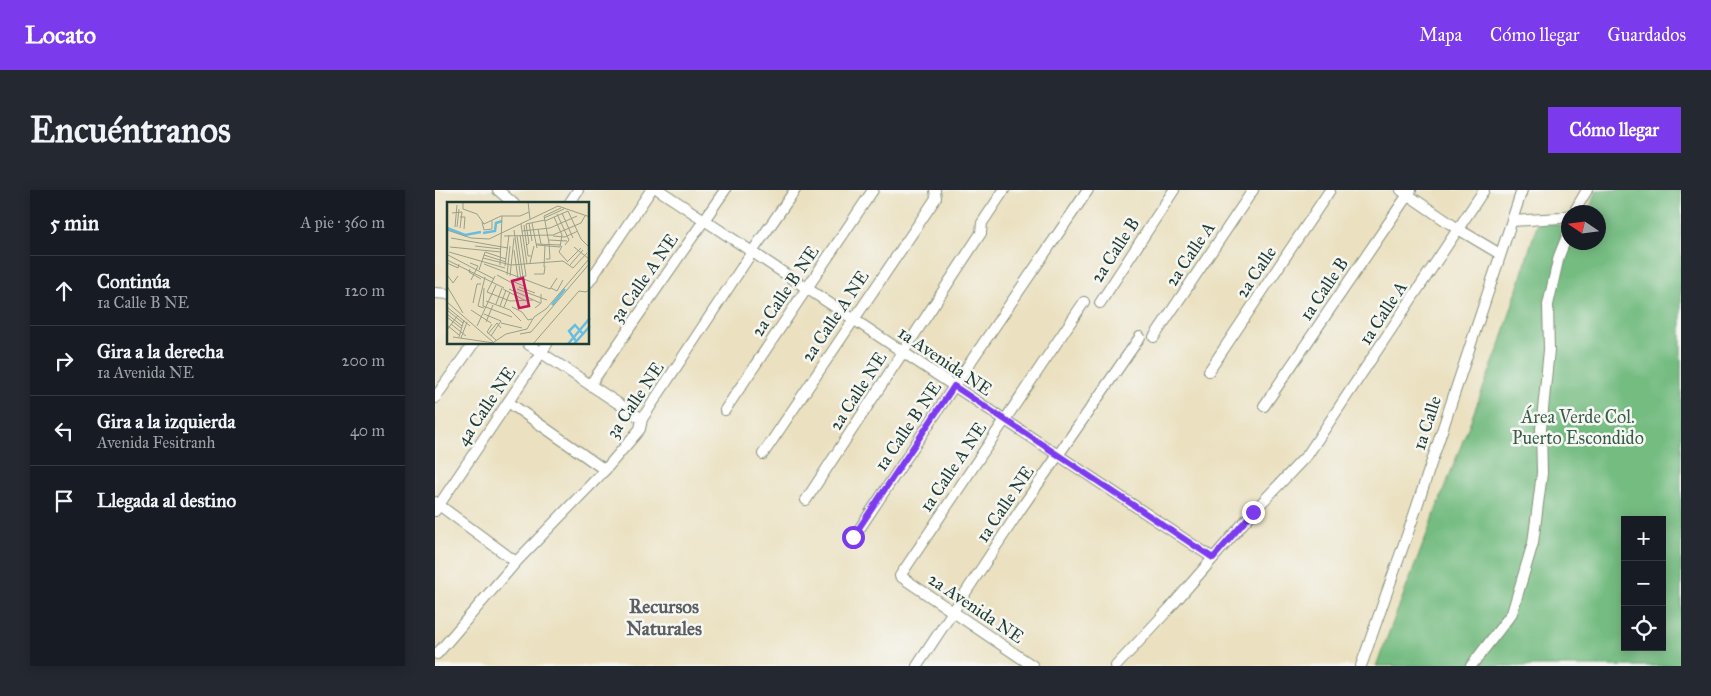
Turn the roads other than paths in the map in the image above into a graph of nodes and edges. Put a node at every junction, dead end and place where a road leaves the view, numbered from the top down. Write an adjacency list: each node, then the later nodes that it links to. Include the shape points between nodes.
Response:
1 (499, 190): 18 (street)
2 (578, 190): 19 (street)
3 (651, 190): 28 (street)
4 (659, 190): 22 (street, 1a Avenida NE)
5 (725, 190): 22 (street, 3a Calle A NE)
6 (795, 190): 26 (street, 3a Calle NE)
7 (873, 190): 29 (street, 2a Calle B NE)
8 (1004, 190): 37 (street, 2a Calle NE, via 982,223 981,233)
9 (1088, 190): 40 (street, 1a Calle B NE)
10 (1174, 190): 31 (street, 2a Calle B)
11 (1253, 190): 34 (street, 2a Calle A)
12 (1330, 190): 38 (street, 2a Calle)
13 (1484, 190): 24 (street, 1a Calle A)
14 (1522, 190): 23 (street, 1a Calle)
15 (1587, 190): 20 (street)
16 (1407, 191): 24 (street); 43 (street, 1a Calle B)
17 (936, 194): 32 (street, 2a Calle A NE)
18 (512, 202)
19 (570, 202)
20 (1579, 205)
21 (1561, 218): 23 (street)
22 (704, 220): 26 (street, 1a Avenida NE); 39 (street, 3a Calle A NE)
23 (1512, 221): 27 (street, 1a Calle)
24 (1458, 229): 27 (street); 53 (street, 1a Calle A, via 1308,454)
25 (1561, 250): 62 (street, via 1547,305 1549,350 1541,429 1542,474 1533,543 1512,613)
26 (752, 252): 29 (street, 1a Avenida NE); 45 (street, 3a Calle NE)
27 (1500, 254): 61 (street, 1a Calle)
28 (590, 281)
29 (807, 288): 32 (street, 1a Avenida NE); 44 (street, 2a Calle B NE)
30 (1084, 302): 46 (street, 1a Calle A NE)
31 (1100, 303)
32 (853, 319): 37 (street, 1a Avenida NE); 47 (street, 2a Calle A NE)
33 (1140, 337): 48 (street, 1a Calle NE)
34 (1154, 337)
35 (472, 345): 41 (street)
36 (544, 348): 39 (street); 42 (street, 4a Calle NE)
37 (903, 352): 40 (street, 1a Avenida NE); 50 (street, 2a Calle NE)
38 (1209, 371)
39 (590, 385): 45 (street)
40 (954, 386): 46 (street, 1a Avenida NE); 52 (street, 1a Calle B NE)
41 (435, 398)
42 (508, 402): 49 (street); 51 (street, 4a Calle NE)
43 (1264, 406)
44 (725, 410)
45 (642, 419): 49 (street, 3a Calle NE, via 640,428)
46 (1004, 419): 48 (street, 1a Avenida NE); 55 (street, 1a Calle A NE)
47 (763, 454)
48 (1057, 455): 53 (street, 1a Avenida NE); 56 (street, 1a Calle NE)
49 (605, 470): 54 (street, 3a Calle NE)
50 (806, 500)
51 (436, 506): 54 (street)
52 (853, 537)
53 (1213, 558): 60 (street, 1a Calle A)
54 (516, 562): 57 (street, 3a Calle NE)
55 (900, 576): 56 (street, 2a Avenida NE)
56 (953, 612): 58 (street, 1a Calle NE); 59 (street, 2a Avenida NE)
57 (437, 654)
58 (917, 666)
59 (1033, 666)
60 (1116, 666)
61 (1361, 666)
62 (1471, 666)

